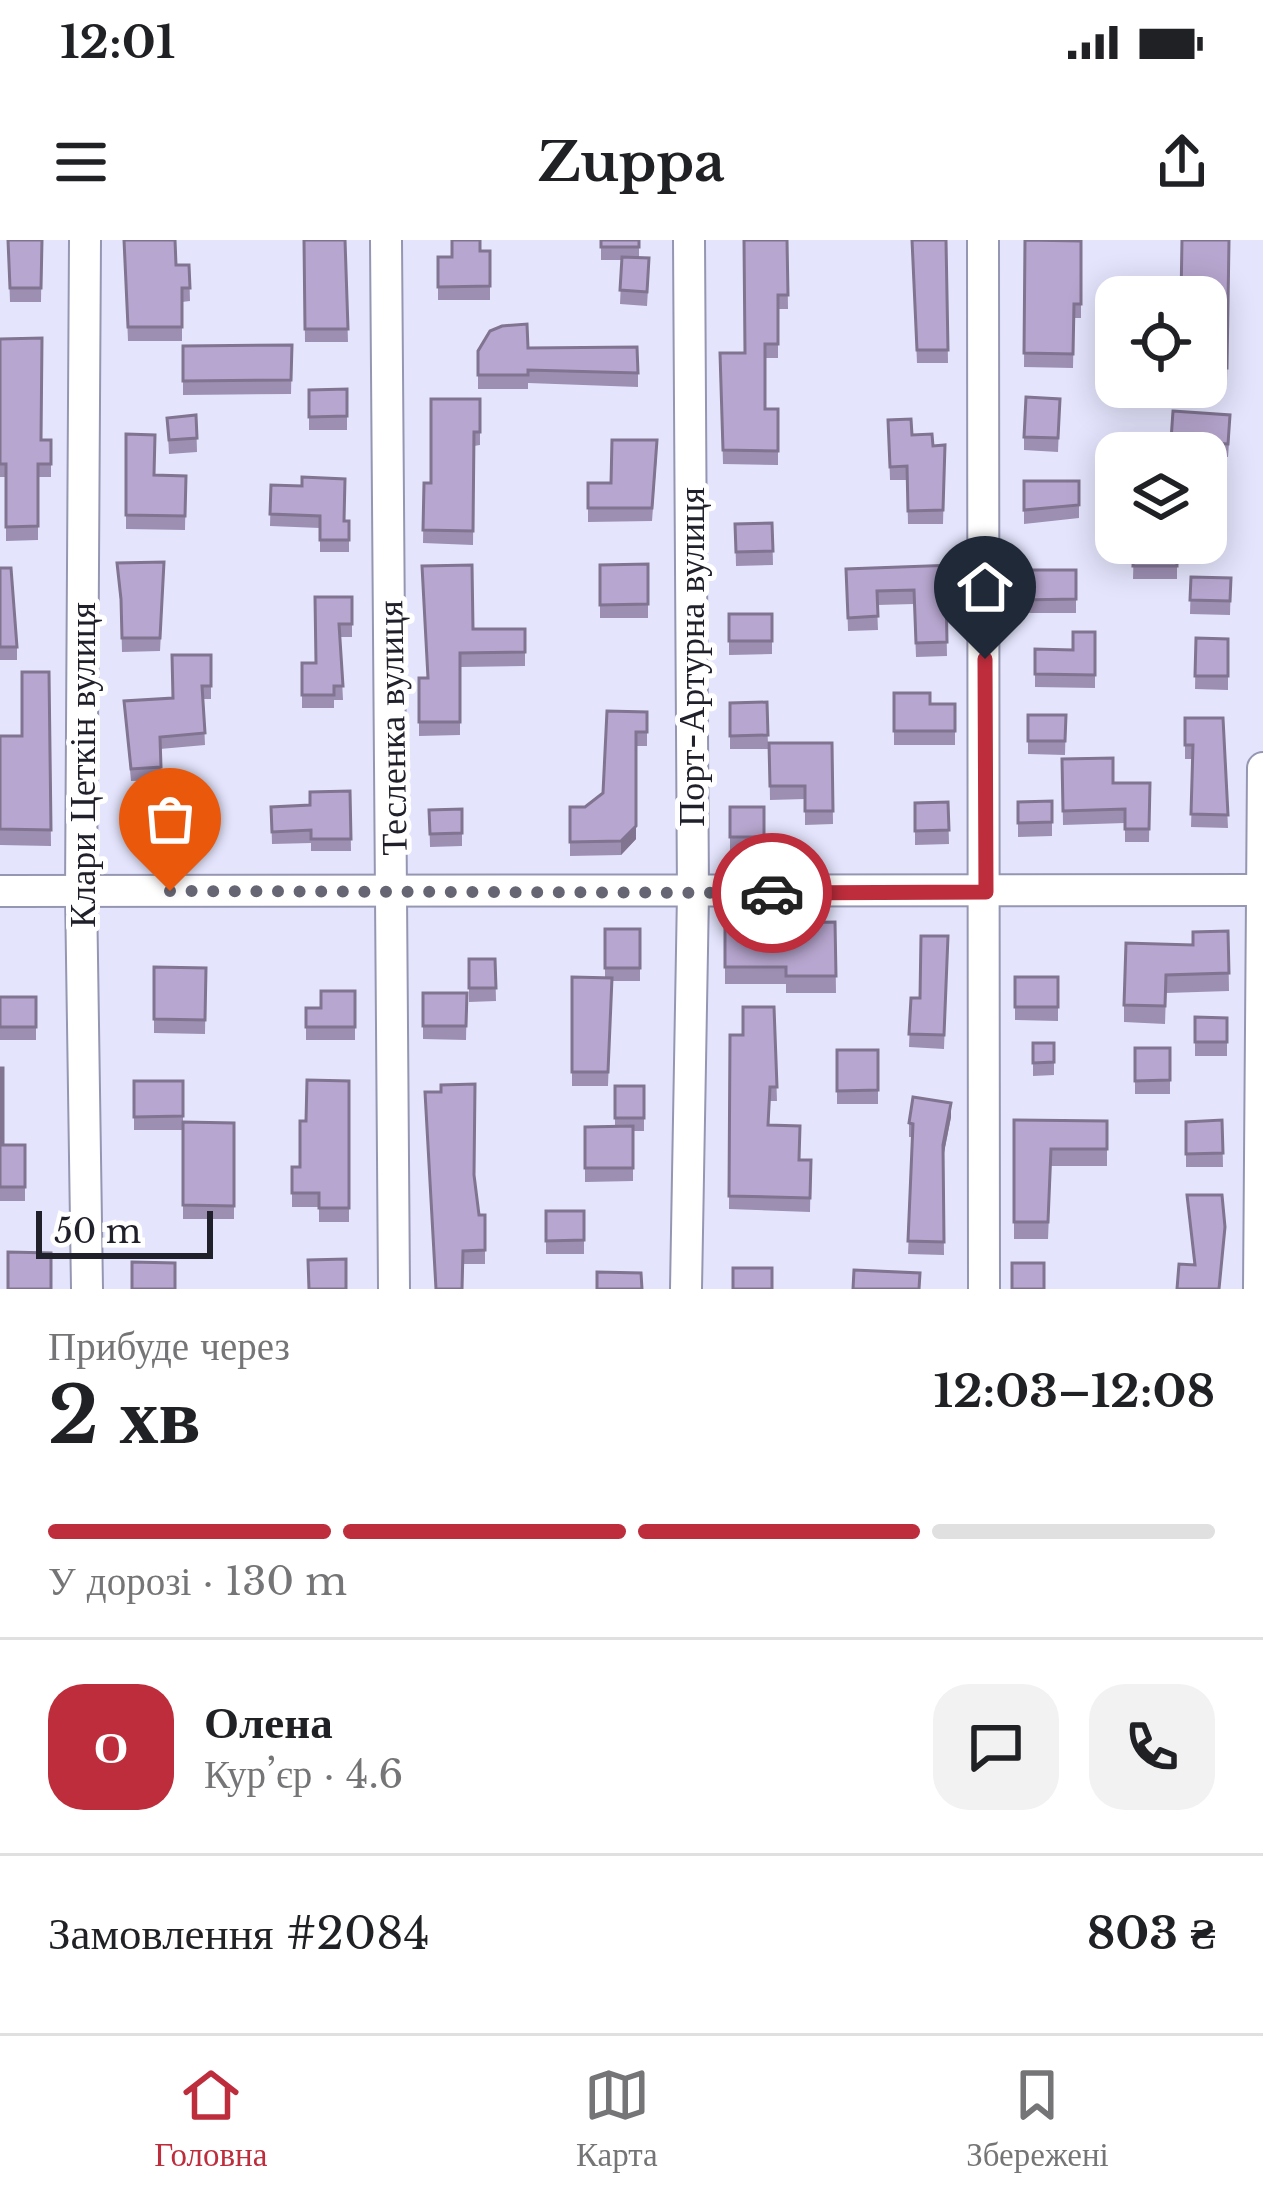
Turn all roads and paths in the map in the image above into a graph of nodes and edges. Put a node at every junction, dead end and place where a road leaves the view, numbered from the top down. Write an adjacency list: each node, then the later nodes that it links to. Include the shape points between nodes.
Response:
1 (85, 240): 9 (street, Клари Цеткін вулиця)
2 (386, 240): 6 (street, Тесленка вулиця)
3 (689, 240): 11 (street, Порт-Артурна вулиця)
4 (982, 240): 10 (street)
5 (1263, 768): 7 (street)
6 (394, 888): 9 (street); 11 (street); 13 (street, Тесленка вулиця)
7 (1263, 890): 10 (street); 16 (street)
8 (0, 891): 9 (street)
9 (81, 892): 12 (street, Клари Цеткін вулиця)
10 (986, 892): 11 (street); 15 (street)
11 (693, 894): 14 (street, Порт-Артурна вулиця)
12 (87, 1289)
13 (394, 1289)
14 (686, 1289)
15 (984, 1289)
16 (1259, 1289)

